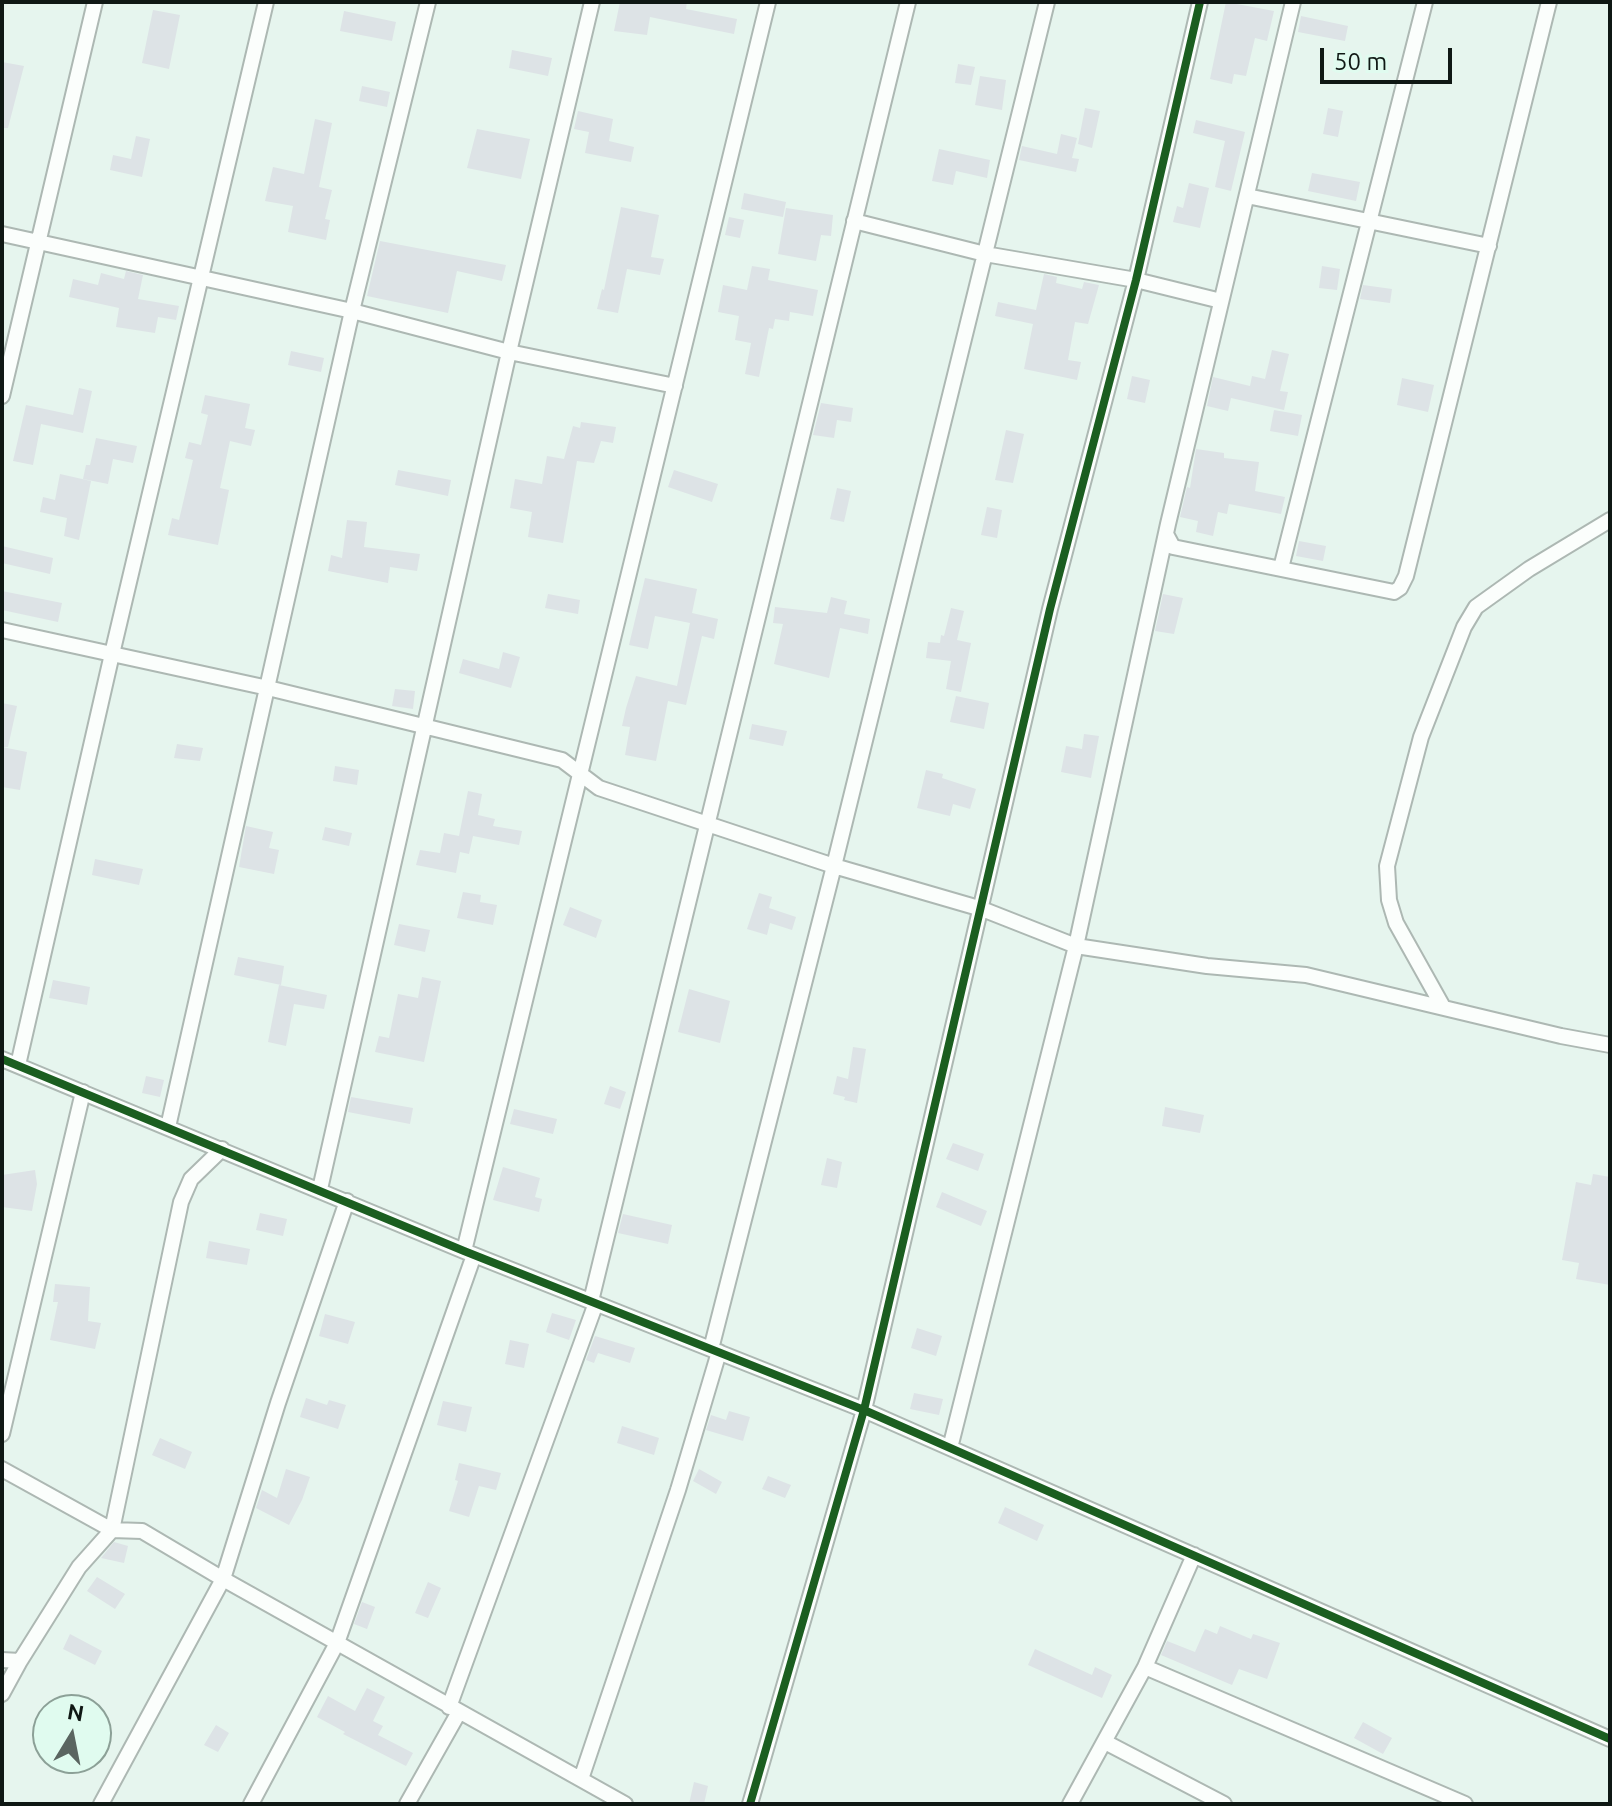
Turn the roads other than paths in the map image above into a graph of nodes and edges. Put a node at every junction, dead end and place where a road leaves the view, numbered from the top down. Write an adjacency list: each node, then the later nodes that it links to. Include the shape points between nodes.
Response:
1 (95, 2): 16 (street)
2 (266, 2): 19 (street)
3 (428, 2): 22 (street)
4 (592, 2): 23 (street)
5 (768, 2): 24 (street)
6 (908, 2): 14 (street)
7 (1047, 2): 18 (street)
8 (1200, 2): 20 (street)
9 (1293, 2): 12 (street)
10 (1425, 2): 13 (street)
11 (1549, 2): 17 (street)
12 (1247, 196): 13 (street); 21 (street)
13 (1371, 220): 17 (street); 28 (street)
14 (854, 221): 18 (street); 34 (street)
15 (2, 234): 16 (street)
16 (38, 242): 19 (street); 25 (street)
17 (1489, 246): 28 (street, via 1400,588 1394,592)
18 (985, 254): 20 (street); 35 (street)
19 (201, 279): 22 (street); 30 (street)
20 (1136, 280): 21 (street); 36 (street, via 1050,609)
21 (1221, 301): 27 (street)
22 (352, 311): 23 (street); 31 (street)
23 (509, 352): 24 (street); 32 (street)
24 (675, 386): 33 (street)
25 (2, 396)
26 (1610, 520): 38 (street, via 1476,607 1421,737 1387,866 1389,900 1396,923)
27 (1166, 534): 28 (street, via 1173,547); 37 (street)
28 (1281, 568)
29 (2, 630): 30 (street)
30 (112, 654): 31 (street); 41 (street)
31 (268, 688): 32 (street); 43 (street)
32 (424, 726): 33 (street, via 562,760); 45 (street)
33 (580, 774): 34 (street, via 599,788); 47 (street)
34 (706, 824): 35 (street); 48 (street)
35 (834, 866): 36 (street); 49 (street)
36 (982, 909): 37 (street); 50 (street)
37 (1076, 946): 38 (street, via 1306,975); 52 (street)
38 (1443, 1007): 39 (street)
39 (1610, 1045)
40 (2, 1059): 41 (street)
41 (18, 1065): 42 (street)
42 (83, 1092): 43 (street); 51 (street)
43 (168, 1127): 44 (street)
44 (222, 1149): 45 (street); 54 (street, via 191,1179 181,1202)
45 (320, 1189): 46 (street)
46 (347, 1201): 47 (street); 56 (street)
47 (469, 1253): 48 (street); 57 (street)
48 (593, 1302): 49 (street); 62 (street)
49 (715, 1350): 50 (street); 65 (street, via 678,1490)
50 (864, 1410): 52 (street); 70 (street)
51 (2, 1434)
52 (950, 1448): 55 (street)
53 (2, 1469): 54 (street)
54 (112, 1530): 56 (street, via 142,1531); 59 (street, via 79,1567)
55 (1194, 1555): 60 (street); 63 (street)
56 (223, 1579): 57 (street); 66 (street)
57 (337, 1643): 62 (street); 67 (street)
58 (2, 1660): 59 (street)
59 (20, 1661): 61 (street)
60 (1145, 1667): 64 (street); 73 (street)
61 (2, 1694)
62 (454, 1709): 65 (street); 68 (street)
63 (1610, 1739)
64 (1105, 1742): 71 (street); 72 (street)
65 (581, 1779): 69 (street)
66 (101, 1804)
67 (251, 1804)
68 (407, 1804)
69 (625, 1804)
70 (750, 1804)
71 (1070, 1804)
72 (1224, 1804)
73 (1465, 1804)

